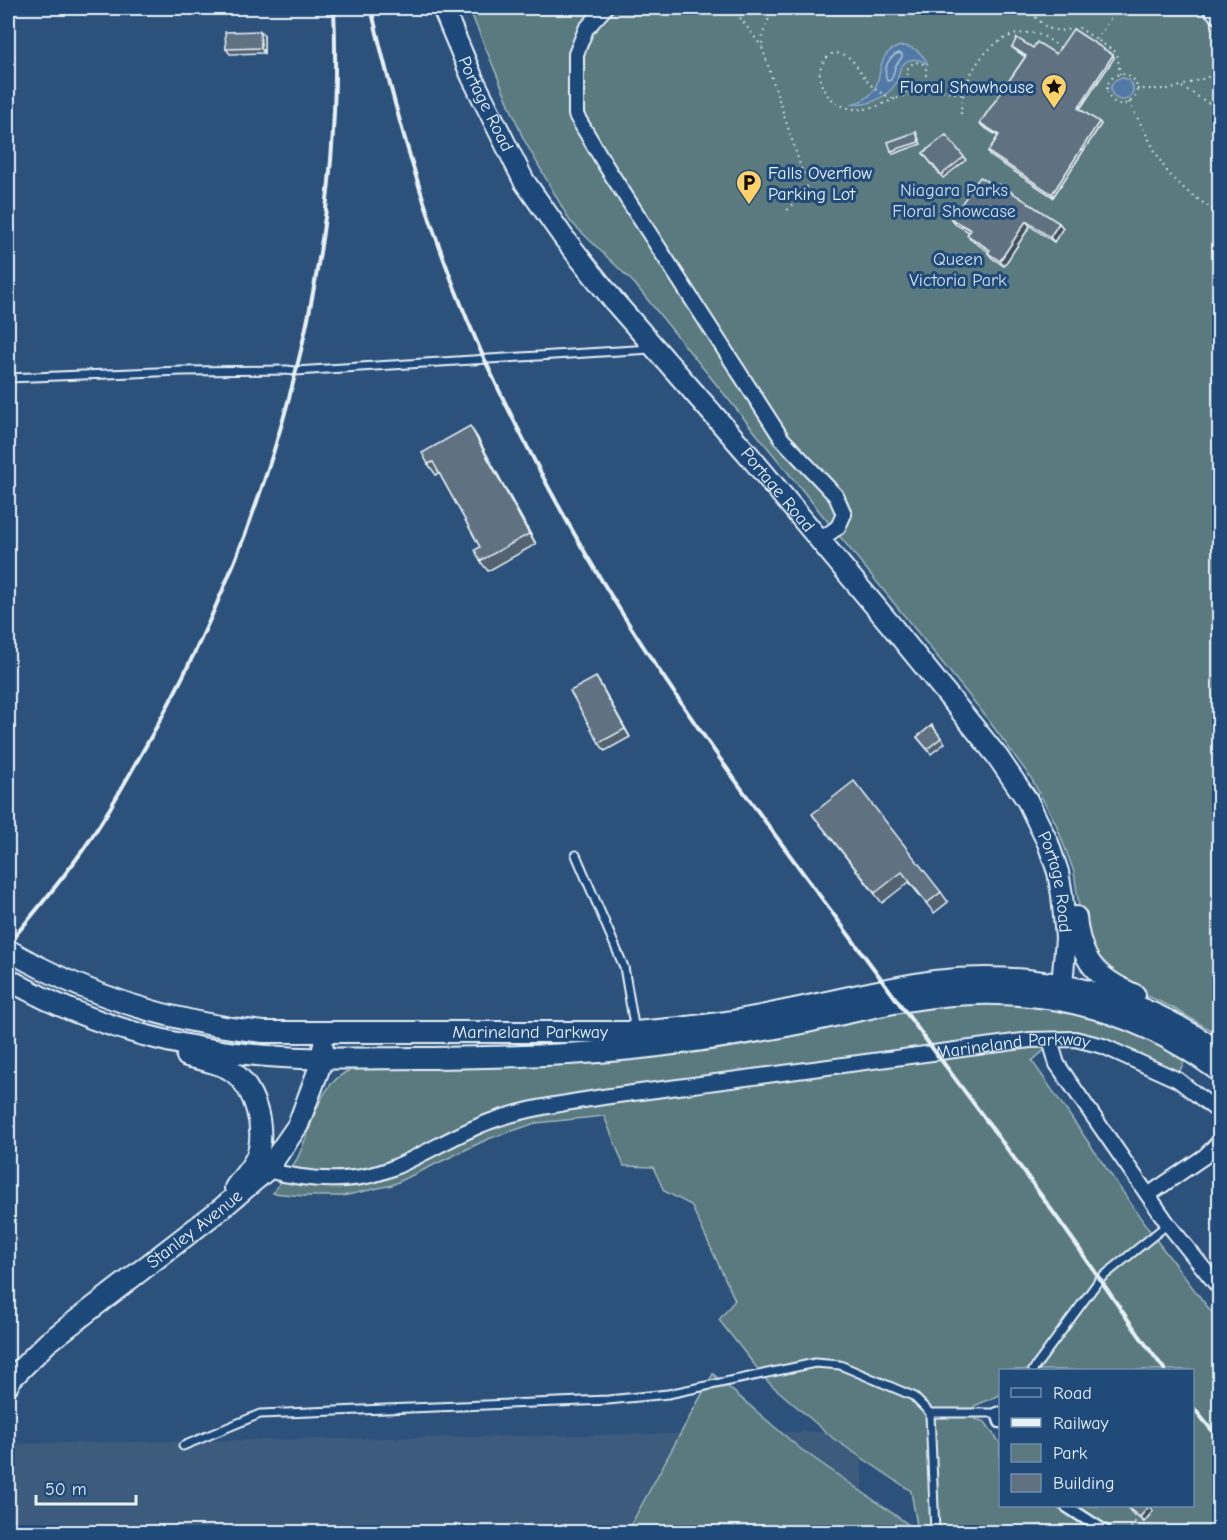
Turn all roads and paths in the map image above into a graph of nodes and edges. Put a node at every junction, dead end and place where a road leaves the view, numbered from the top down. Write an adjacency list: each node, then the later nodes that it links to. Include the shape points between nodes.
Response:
1 (443, 8): 26 (main road, Portage Road, via 471,77 524,181 564,238)
2 (604, 8): 28 (street, via 586,28 576,54 576,115 782,440 836,495 844,514 838,527)
3 (733, 8): 11 (path)
4 (773, 8): 11 (path)
5 (1028, 8): 10 (path, via 1047,28 1079,28)
6 (1129, 8): 8 (path)
7 (1214, 8): 9 (main road)
8 (1115, 9): 10 (path)
9 (1220, 14)
10 (1096, 40): 14 (path, via 1117,53)
11 (762, 47): 24 (path, via 802,171 812,182)
12 (1064, 49): 19 (path, via 1035,34 1005,40 980,59)
13 (1220, 73): 15 (path)
14 (1120, 74): 17 (path, via 1133,79); 21 (path, via 1109,81 1107,92 1114,102)
15 (1182, 87): 17 (path); 22 (path)
16 (926, 88): 18 (path); 18 (path, via 926,67 914,62 908,68); 19 (path)
17 (1137, 89): 21 (path)
18 (906, 95): 20 (path)
19 (963, 95): 23 (path)
20 (895, 99): 20 (path, via 874,88 846,54 831,54 824,62 822,86 838,105 868,109)
21 (1129, 102): 25 (path, via 1169,174)
22 (1220, 110)
23 (961, 114)
24 (785, 213)
25 (1220, 215)
26 (656, 349): 27 (lane, via 295,371); 28 (main road, Portage Road)
27 (8, 378)
28 (820, 540): 29 (main road, Portage Road)
29 (962, 712): 33 (main road, Portage Road, via 1022,792 1051,850 1064,908 1066,951); 37 (main road, via 1001,748 1048,816 1066,859 1079,941 1087,959 1112,984)
30 (576, 855): 34 (lane, via 624,967)
31 (8, 950): 35 (main road, Marineland Parkway, via 89,990 136,1008 254,1031)
32 (12, 982): 39 (main road, Marineland Parkway, via 104,1024 165,1041 236,1054); 45 (main road, via 76,1020 133,1043 228,1068 245,1085 259,1113 260,1137 256,1157)
33 (1062, 992): 34 (main road, Marineland Parkway, via 983,978 935,981 744,1019); 38 (main road, via 1104,996 1142,1009); 39 (main road, Marineland Parkway, via 938,996 744,1034 586,1053); 40 (main road, via 1136,1022)
34 (635, 1032): 35 (main road, Marineland Parkway)
35 (323, 1033): 39 (main road, Stanley Avenue)
36 (1050, 1040): 41 (street, Marineland Parkway, via 1102,1046 1178,1080); 43 (street, Marineland Parkway, via 540,1108 470,1129 396,1167 366,1176 306,1178); 44 (street, via 1057,1065)
37 (1220, 1041)
38 (1220, 1053)
39 (323, 1058): 43 (main road, Stanley Avenue, via 298,1125)
40 (1220, 1071)
41 (1220, 1113)
42 (1220, 1141): 44 (street)
43 (267, 1170): 45 (main road, Stanley Avenue)
44 (1148, 1195): 46 (street)
45 (222, 1208): 49 (main road, Stanley Avenue, via 46,1344)
46 (1168, 1224): 47 (street); 48 (lane, via 1100,1279)
47 (1220, 1289)
48 (1034, 1369)
49 (8, 1385)
50 (930, 1413): 51 (lane); 52 (lane, via 913,1396 840,1365 815,1363 668,1394 608,1400 260,1414); 55 (lane)
51 (999, 1414)
52 (183, 1446)
53 (1067, 1507): 56 (street)
54 (1136, 1521): 57 (path)
55 (935, 1533)
56 (1106, 1533)
57 (1127, 1533)

